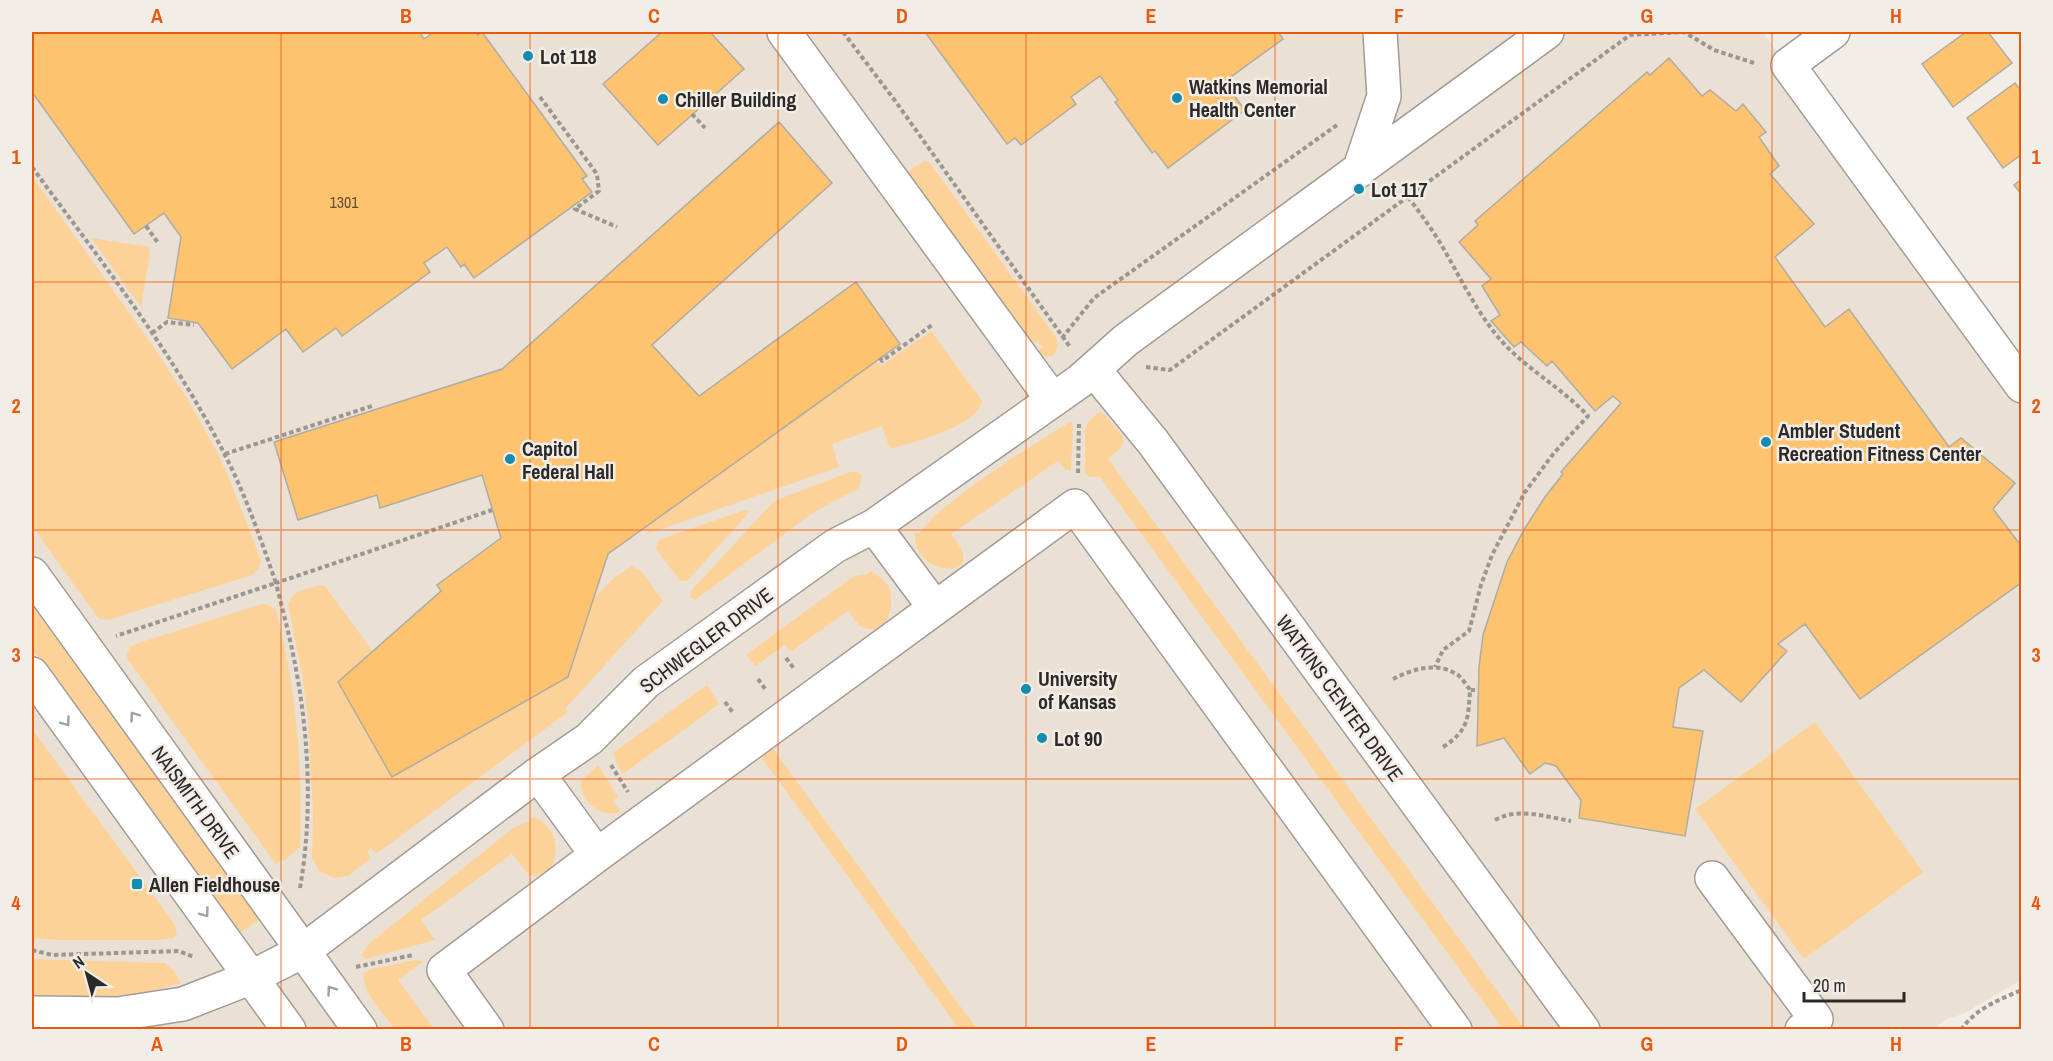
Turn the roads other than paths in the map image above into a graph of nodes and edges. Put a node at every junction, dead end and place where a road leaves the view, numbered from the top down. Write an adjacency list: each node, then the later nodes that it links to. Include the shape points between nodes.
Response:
1 (784, 32): 8 (street)
2 (1380, 32): 5 (street, via 1384,96)
3 (1547, 32): 5 (street, SCHWEGLER DRIVE)
4 (1833, 32): 7 (street, via 1788,65)
5 (1359, 171): 6 (street, SCHWEGLER DRIVE, via 1126,340)
6 (1094, 370): 8 (street, SCHWEGLER DRIVE); 24 (street, WATKINS CENTER DRIVE, via 1153,442)
7 (2022, 386)
8 (1052, 399): 9 (street, SCHWEGLER DRIVE)
9 (874, 526): 11 (street); 13 (street, SCHWEGLER DRIVE, via 835,546 646,682 589,739)
10 (32, 574): 16 (street, NAISMITH DRIVE, one-way to 10)
11 (935, 608): 14 (street); 23 (street, via 1075,506)
12 (32, 674): 17 (street, one-way to 17)
13 (538, 774): 14 (street); 16 (street, SCHWEGLER DRIVE)
14 (597, 855): 22 (street, via 444,970)
15 (1712, 878): 19 (street)
16 (303, 951): 17 (street, SCHWEGLER DRIVE); 21 (street, NAISMITH DRIVE, one-way to 16)
17 (252, 977): 18 (street, SCHWEGLER DRIVE, via 183,1004 129,1013); 20 (street)
18 (32, 1013)
19 (1814, 1026)
20 (290, 1029)
21 (360, 1029)
22 (488, 1029)
23 (1455, 1029)
24 (1583, 1029)

